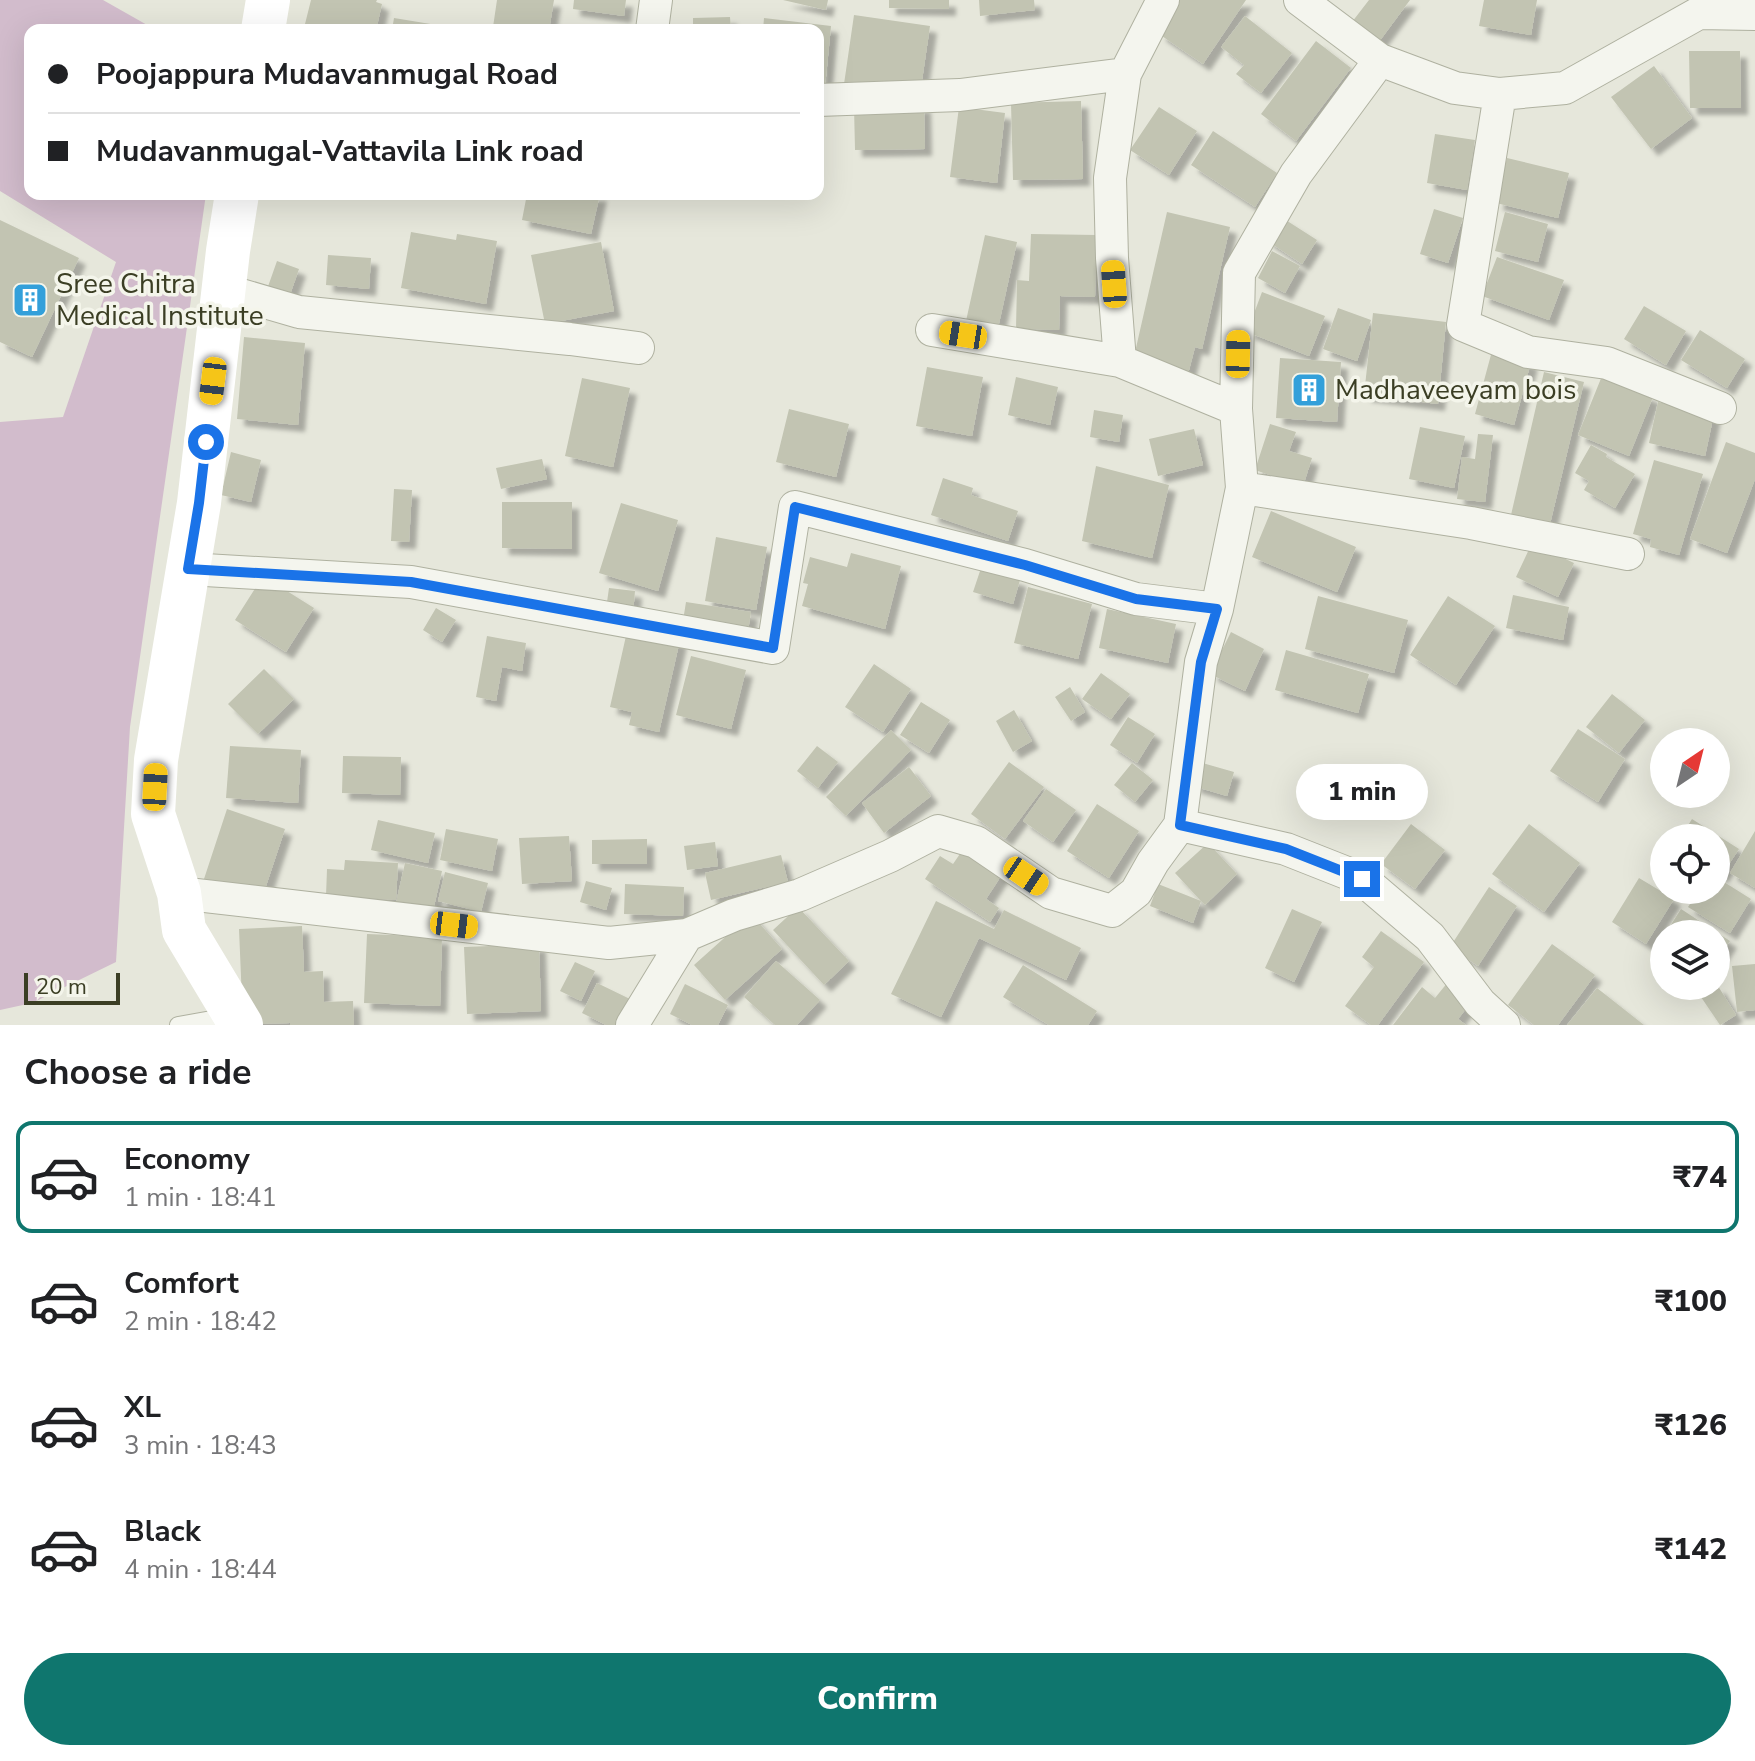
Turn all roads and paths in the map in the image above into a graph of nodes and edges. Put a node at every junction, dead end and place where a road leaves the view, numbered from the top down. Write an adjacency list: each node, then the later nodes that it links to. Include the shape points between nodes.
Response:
1 (268, 0): 6 (street)
2 (656, 0): 7 (street)
3 (1163, 0): 9 (street)
4 (1300, 0): 8 (street)
5 (1755, 14): 10 (street, via 1699,13 1565,88)
6 (264, 24)
7 (653, 24)
8 (1380, 60): 10 (street, via 1455,88); 18 (street, via 1296,174 1239,273)
9 (1125, 74): 11 (street, via 960,95); 16 (street, via 1110,178)
10 (1500, 94): 17 (street, via 1463,325 1528,352 1607,363)
11 (824, 100)
12 (236, 200): 13 (street)
13 (224, 290): 15 (street, via 299,312); 21 (street)
14 (932, 330): 16 (street)
15 (638, 348)
16 (1120, 361): 18 (street)
17 (1720, 408)
18 (1236, 409): 19 (street)
19 (1242, 488): 20 (street, via 1471,523); 22 (street)
20 (1628, 554)
21 (188, 569): 22 (street, via 411,582 773,648 795,507 1136,599); 24 (street, via 156,760 153,814)
22 (1217, 609): 23 (street, via 1201,662)
23 (1180, 825): 25 (street, via 1136,892 1112,911 1051,893 976,842 938,831 800,895); 29 (street, via 1286,849 1362,879 1430,937 1480,1003)
24 (179, 893): 25 (street, via 609,943); 26 (street, via 184,930)
25 (687, 935): 28 (street)
26 (236, 1017): 27 (lane)
27 (178, 1025)
28 (632, 1025)
29 (1504, 1025)

